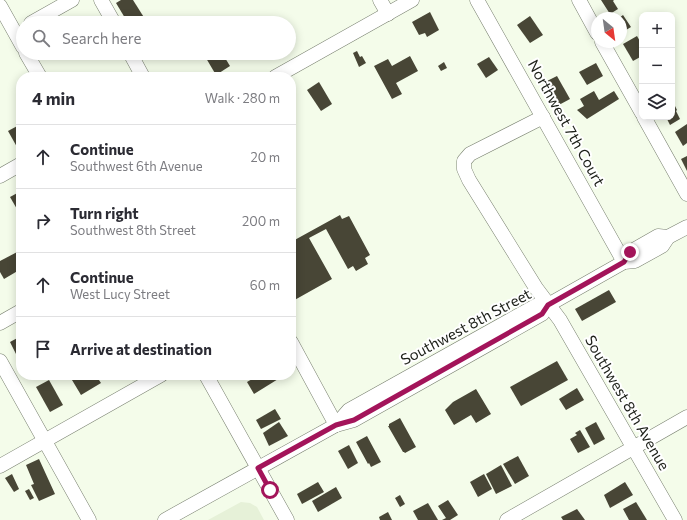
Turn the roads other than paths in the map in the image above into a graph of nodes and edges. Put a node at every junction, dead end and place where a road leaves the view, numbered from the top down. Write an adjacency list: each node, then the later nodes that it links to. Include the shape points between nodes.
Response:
1 (72, 0): 9 (street)
2 (101, 0): 10 (street)
3 (380, 0): 8 (street)
4 (412, 0): 8 (street)
5 (477, 0): 20 (street, Northwest 7th Court)
6 (579, 0): 11 (street)
7 (0, 6): 12 (street)
8 (388, 14): 18 (street)
9 (44, 16)
10 (110, 16)
11 (591, 22)
12 (12, 29)
13 (605, 48): 19 (street)
14 (30, 60): 16 (street)
15 (134, 60): 17 (street)
16 (37, 72)
17 (140, 72)
18 (284, 72)
19 (639, 108)
20 (543, 117): 26 (street, Northwest 7th Court); 27 (street, Southwest 8th Avenue, via 476,151 464,161 464,169)
21 (646, 120): 24 (street)
22 (16, 167): 23 (street)
23 (0, 176)
24 (687, 194)
25 (687, 226): 26 (street, Southwest 8th Street, via 668,237 662,246 636,261)
26 (624, 262): 27 (street, Southwest 8th Street)
27 (548, 305): 35 (street, Southwest 8th Street, via 542,314 429,378 354,420); 37 (street, Southwest 8th Avenue, via 560,320)
28 (16, 314): 29 (street)
29 (0, 323)
30 (296, 351): 35 (street)
31 (0, 361): 36 (street)
32 (152, 380): 36 (street)
33 (209, 380): 39 (street)
34 (687, 417): 37 (street)
35 (336, 425): 39 (street, Southwest 8th Street)
36 (45, 441): 38 (street); 40 (street)
37 (633, 448): 43 (street); 44 (street, Southwest 8th Avenue)
38 (0, 466)
39 (258, 468): 41 (street, Southwest 8th Street); 42 (street)
40 (89, 520)
41 (165, 520)
42 (287, 520)
43 (507, 520)
44 (674, 520)

